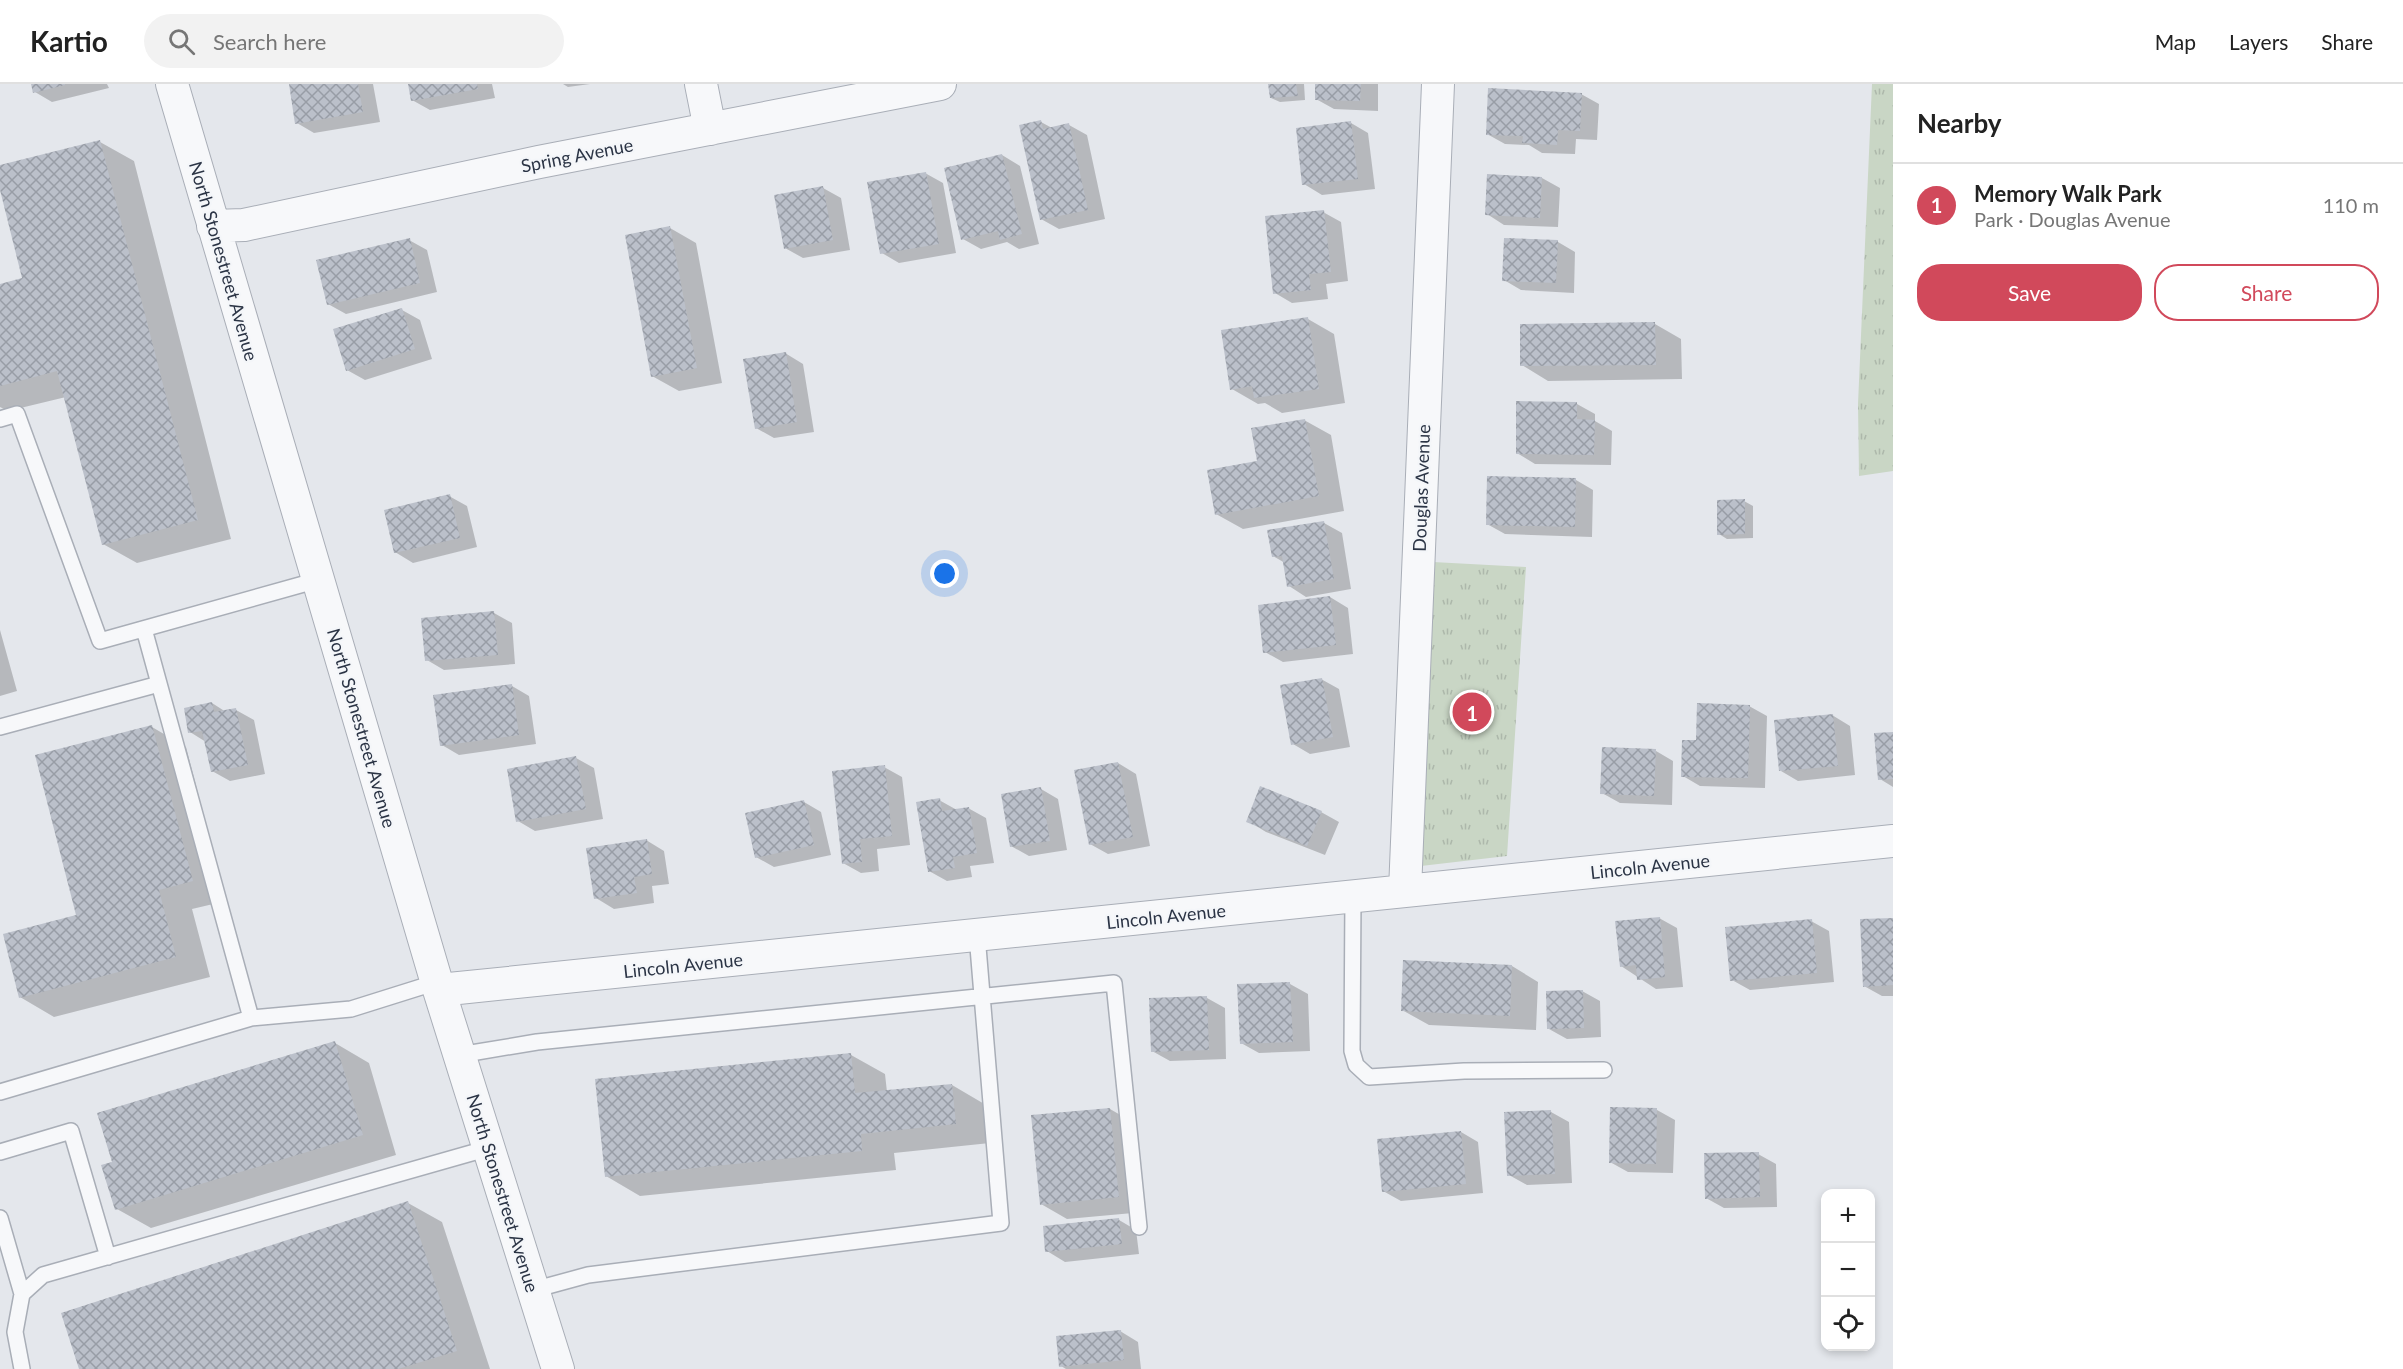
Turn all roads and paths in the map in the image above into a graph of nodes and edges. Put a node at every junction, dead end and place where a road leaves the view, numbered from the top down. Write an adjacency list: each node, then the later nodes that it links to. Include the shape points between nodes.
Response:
1 (172, 84): 6 (street, North Stonestreet Avenue)
2 (701, 84): 5 (street)
3 (940, 84): 5 (street, Spring Avenue)
4 (1438, 84): 13 (street, Douglas Avenue)
5 (710, 129): 6 (street, Spring Avenue, via 244,225)
6 (213, 226): 8 (street, North Stonestreet Avenue)
7 (0, 419): 9 (lane, via 17,414 100,641)
8 (318, 580): 9 (lane); 16 (street, North Stonestreet Avenue)
9 (144, 629): 10 (lane)
10 (159, 684): 11 (lane); 18 (lane)
11 (0, 727)
12 (1893, 841): 13 (street, Lincoln Avenue)
13 (1405, 891): 14 (street, Lincoln Avenue)
14 (1353, 896): 15 (street, Lincoln Avenue); 20 (lane, via 1352,1051 1356,1065 1369,1077 1464,1071)
15 (977, 935): 16 (street, Lincoln Avenue); 17 (lane)
16 (438, 986): 18 (lane, via 351,1009); 19 (street, North Stonestreet Avenue)
17 (982, 998): 19 (lane, via 537,1042); 25 (lane, via 1114,983); 27 (lane, via 1000,1223 588,1275)
18 (251, 1018): 21 (lane)
19 (459, 1055): 22 (street, North Stonestreet Avenue)
20 (1604, 1070)
21 (0, 1092)
22 (489, 1148): 26 (lane); 27 (street, North Stonestreet Avenue)
23 (0, 1152): 26 (lane, via 71,1131)
24 (0, 1218): 28 (lane)
25 (1139, 1227)
26 (108, 1257): 28 (lane, via 43,1275)
27 (533, 1290): 30 (street, North Stonestreet Avenue)
28 (22, 1294): 29 (lane, via 15,1332)
29 (22, 1369)
30 (558, 1369)

